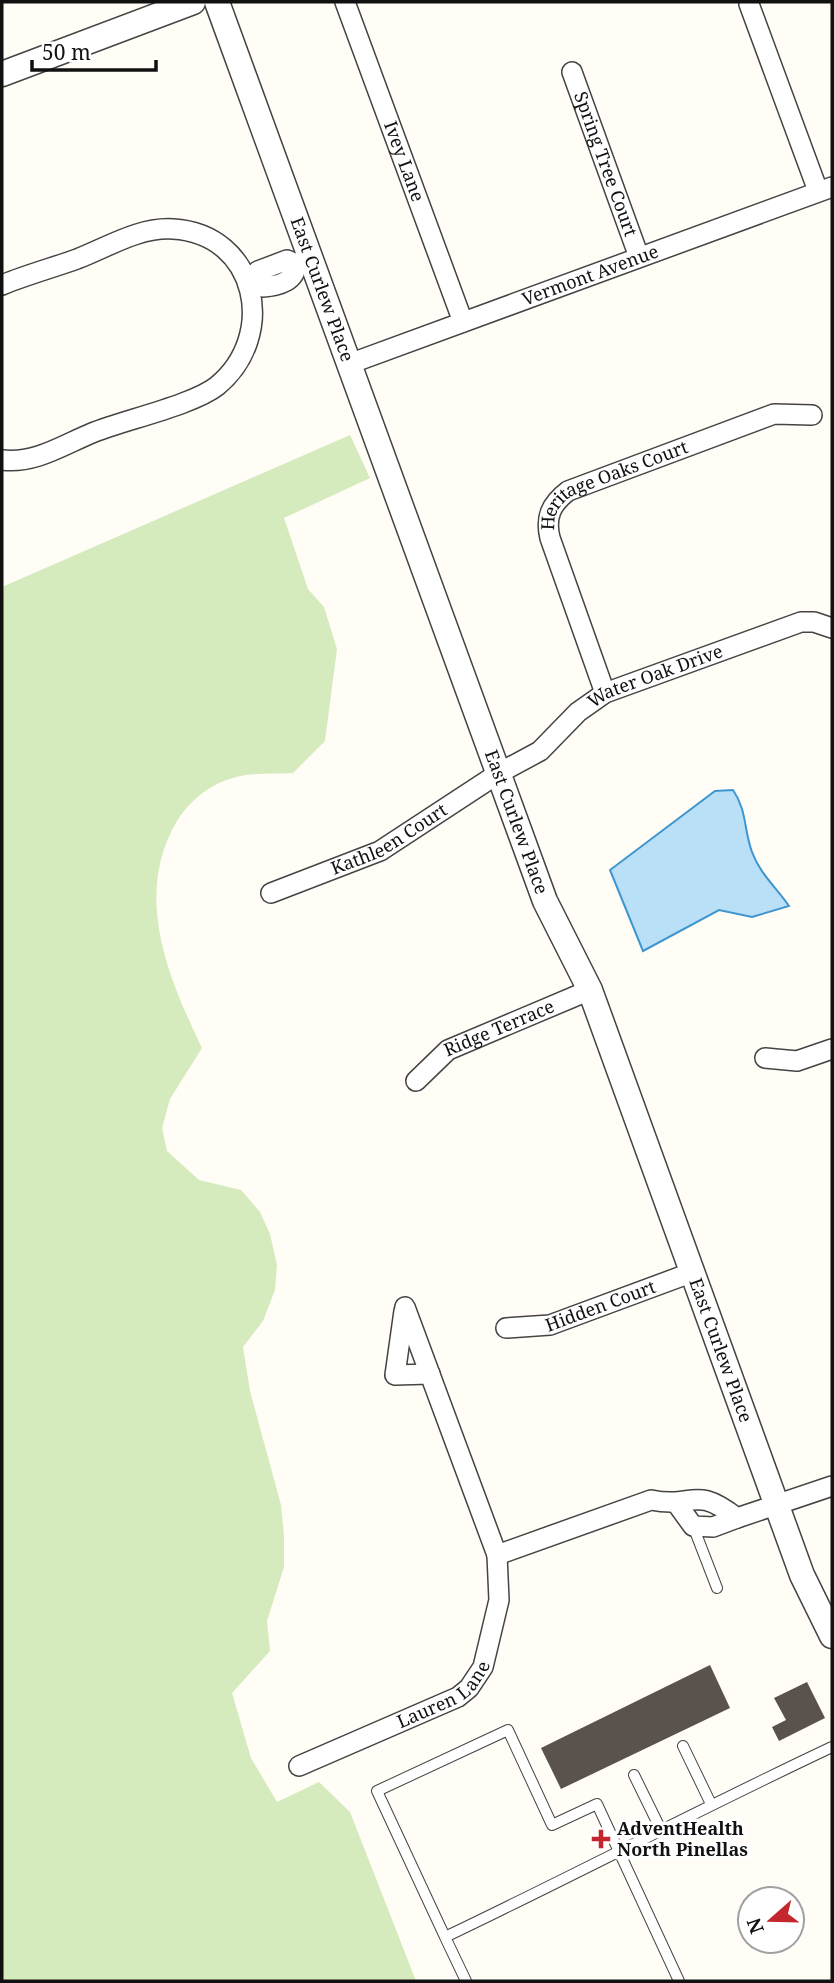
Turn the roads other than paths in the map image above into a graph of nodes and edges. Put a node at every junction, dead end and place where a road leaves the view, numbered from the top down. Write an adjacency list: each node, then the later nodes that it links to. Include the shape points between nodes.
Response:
1 (193, 2): 6 (street)
2 (217, 2): 9 (street, East Curlew Place)
3 (345, 2): 12 (street, Ivey Lane)
4 (749, 4): 7 (street)
5 (572, 72): 8 (street, Spring Tree Court)
6 (2, 74)
7 (825, 189): 8 (street, Vermont Avenue)
8 (639, 257): 12 (street, Vermont Avenue)
9 (303, 261): 10 (street, via 266,266 258,271); 13 (street, East Curlew Place)
10 (254, 283): 11 (street, via 221,247 175,229 143,232); 15 (street, via 248,342 239,364 216,387 40,456)
11 (2, 285)
12 (463, 322): 13 (street, Vermont Avenue)
13 (349, 364): 18 (street, East Curlew Place)
14 (812, 415): 17 (street, Heritage Oaks Court, via 774,414 568,491 553,505 547,520 550,538)
15 (2, 460)
16 (832, 628): 17 (street, Water Oak Drive, via 801,622)
17 (605, 693): 18 (street, Water Oak Drive, via 578,712 540,751)
18 (499, 773): 19 (street, Kathleen Court, via 380,851); 20 (street, East Curlew Place, via 545,901)
19 (271, 893)
20 (590, 990): 23 (street, Ridge Terrace, via 448,1050); 24 (street, East Curlew Place)
21 (832, 1049): 22 (street, via 797,1061)
22 (765, 1058)
23 (416, 1081)
24 (692, 1272): 25 (street, Hidden Court, via 550,1325); 29 (street, East Curlew Place)
25 (506, 1328)
26 (430, 1374): 32 (street, Lauren Lane)
27 (832, 1486): 29 (street)
28 (677, 1504): 30 (street, via 691,1497 709,1499); 31 (street); 32 (street, via 651,1500)
29 (777, 1505): 30 (street); 34 (street, East Curlew Place, via 806,1586)
30 (737, 1518): 31 (street, via 713,1527)
31 (693, 1526): 33 (lane)
32 (497, 1555): 37 (street, Lauren Lane, via 499,1600 483,1667 470,1688)
33 (717, 1588)
34 (832, 1636)
35 (683, 1746): 39 (lane)
36 (832, 1747): 39 (lane)
37 (299, 1766)
38 (634, 1775): 40 (lane)
39 (711, 1804): 40 (lane)
40 (661, 1830): 41 (lane)
41 (620, 1853): 42 (lane); 42 (lane, via 597,1804 552,1825 508,1730 377,1791); 44 (lane)
42 (445, 1937): 43 (lane)
43 (466, 1981)
44 (679, 1981)

